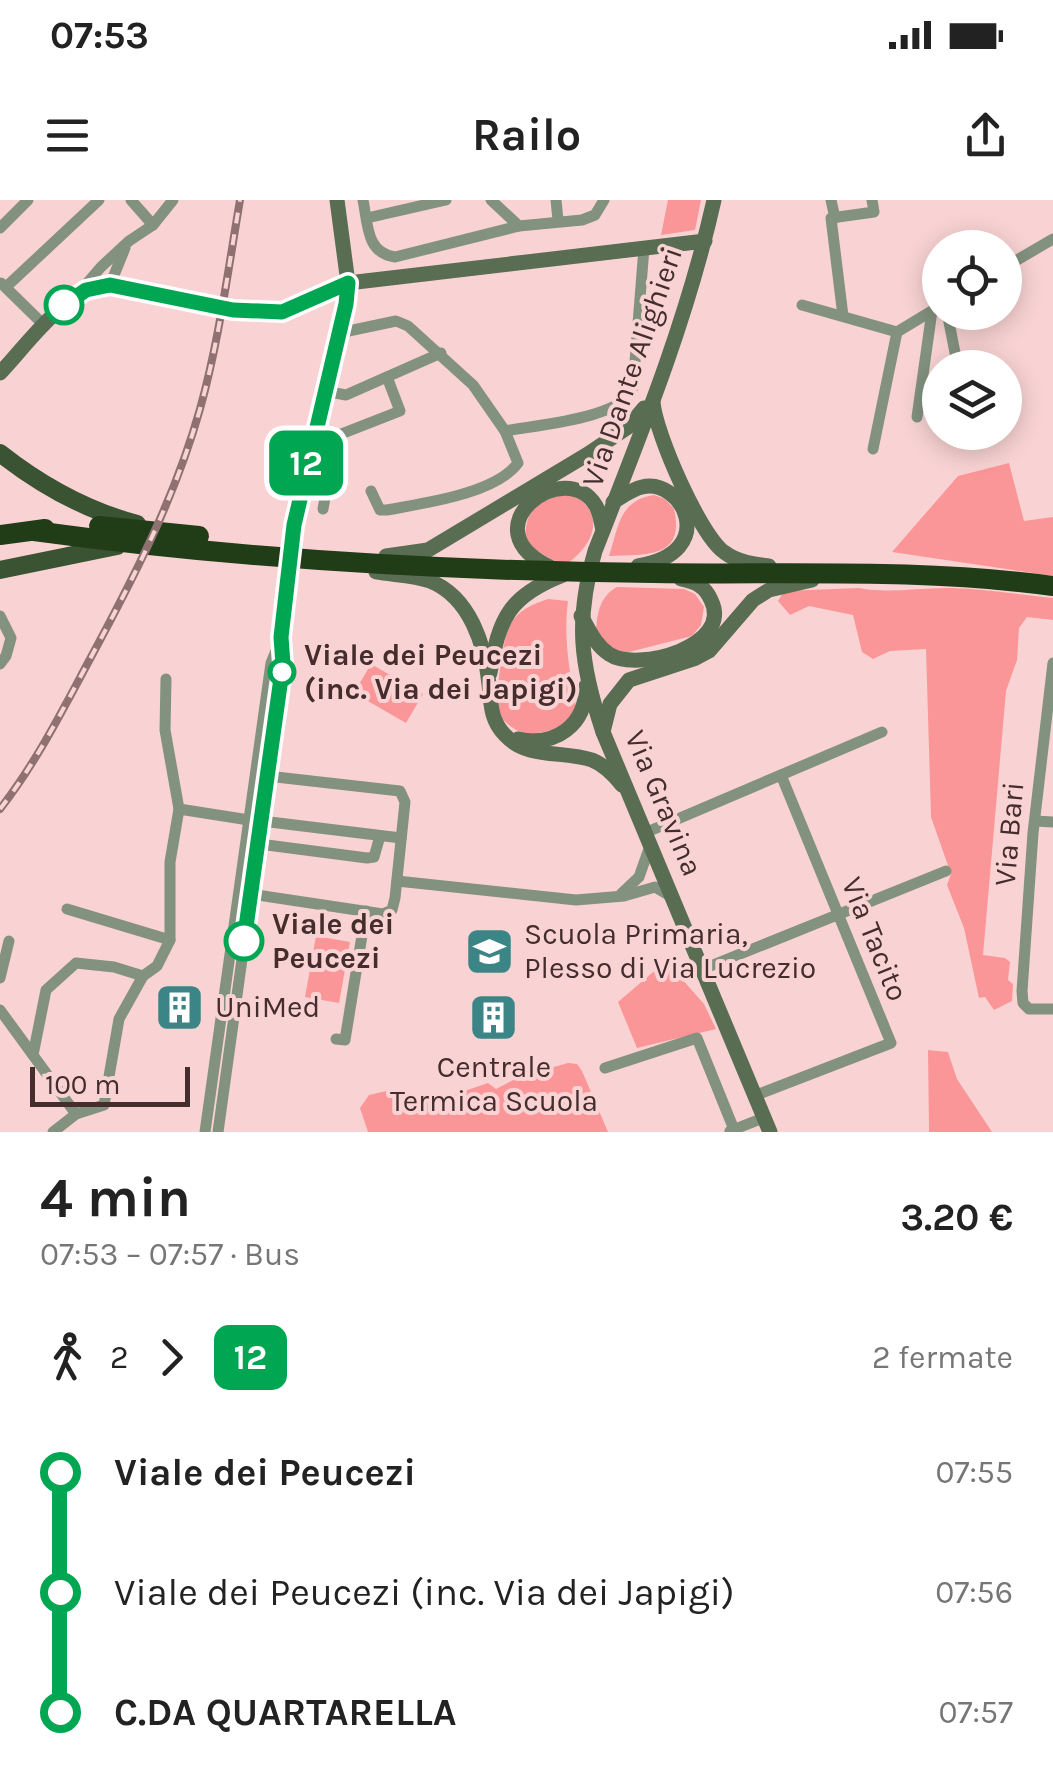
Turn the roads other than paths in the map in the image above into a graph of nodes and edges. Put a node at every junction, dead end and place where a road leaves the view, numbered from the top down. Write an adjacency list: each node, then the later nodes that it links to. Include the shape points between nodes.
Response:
1 (28, 200): 19 (street)
2 (99, 200): 26 (street)
3 (131, 200): 17 (street)
4 (337, 200): 25 (main road)
5 (363, 200): 14 (street)
6 (446, 200): 14 (street)
7 (491, 200): 18 (street)
8 (556, 200): 16 (street)
9 (604, 200): 16 (street, via 582,220)
10 (714, 200): 22 (main road, Via Dante Alighieri)
11 (831, 200): 15 (street)
12 (872, 200): 15 (street, via 874,212)
13 (164, 203): 17 (street)
14 (366, 218): 18 (street, via 370,241 395,257)
15 (835, 218): 30 (street)
16 (558, 220): 18 (street)
17 (153, 225): 21 (street)
18 (519, 226)
19 (0, 228)
20 (1053, 239): 24 (street)
21 (129, 241): 27 (street); 28 (street)
22 (705, 241): 23 (main road); 40 (main road, Via Dante Alighieri)
23 (644, 248): 25 (main road); 42 (street, via 631,395 599,413)
24 (1022, 258)
25 (348, 283): 27 (main road, via 282,312 233,310); 35 (street)
26 (3, 284): 32 (street)
27 (110, 285): 28 (main road)
28 (77, 296): 32 (main road)
29 (802, 305): 30 (street)
30 (843, 316): 34 (street)
31 (922, 317): 34 (street)
32 (45, 326): 37 (main road)
33 (932, 330): 41 (street)
34 (898, 332): 45 (street)
35 (338, 333): 36 (street, via 396,321); 39 (street)
36 (441, 353): 38 (street); 42 (street)
37 (0, 373)
38 (387, 376): 39 (street, via 346,395); 44 (street, via 400,410)
39 (324, 392): 43 (street)
40 (652, 398): 48 (main road, Via Dante Alighieri); 55 (main road, via 628,427 428,550); 60 (main road, via 662,440 714,544 742,562)
41 (916, 417)
42 (505, 431): 47 (street, via 518,463 484,485 387,510)
43 (313, 434): 44 (street); 76 (street, via 294,525 283,664)
44 (336, 436): 49 (street)
45 (873, 449)
46 (0, 453): 50 (main road, via 100,514)
47 (371, 491)
48 (613, 502): 51 (main road, Via Dante Alighieri); 59 (main road, via 644,486 658,487 676,498 687,532 672,556)
49 (322, 510)
50 (162, 530): 52 (highway); 55 (highway)
51 (603, 530): 63 (main road, Via Dante Alighieri); 63 (main road, via 597,508 576,490 543,493 527,504 516,532 522,548)
52 (34, 531): 53 (highway); 54 (highway)
53 (0, 535)
54 (132, 543): 56 (highway); 58 (main road)
55 (382, 556): 57 (highway)
56 (318, 562): 57 (highway); 71 (main road, via 430,581 474,622)
57 (414, 565): 63 (highway)
58 (0, 570)
59 (616, 572): 61 (highway); 63 (highway)
60 (836, 573): 61 (highway); 62 (highway)
61 (650, 574): 66 (main road, via 705,589 716,618 703,639 628,661 602,648)
62 (887, 574): 64 (highway); 72 (main road, via 769,590 710,651 628,680 610,704)
63 (572, 577): 66 (main road, Via Gravina); 71 (main road, via 524,595 505,612)
64 (1053, 586)
65 (0, 616): 68 (street, via 11,638)
66 (581, 616): 69 (main road, Via Gravina)
67 (1053, 662): 80 (street, Via Bari)
68 (0, 664)
69 (586, 678): 72 (main road, Via Gravina); 74 (main road, via 582,714 565,733 540,741)
70 (166, 679): 78 (street, via 164,730)
71 (489, 682): 74 (main road, via 493,718)
72 (604, 732): 77 (main road, Via Gravina)
73 (882, 732): 75 (street)
74 (505, 735): 77 (main road, via 523,748 602,765)
75 (781, 774): 85 (street); 94 (street, Via Tacito)
76 (262, 781): 79 (street); 84 (street, via 400,790 406,802); 89 (street)
77 (634, 800): 85 (main road, Via Gravina)
78 (179, 809): 79 (street); 95 (street, via 170,862)
79 (249, 820): 89 (street)
80 (1035, 821): 82 (street); 100 (street, Via Bari, via 1022,992 1029,1009)
81 (270, 822): 83 (street)
82 (1053, 822)
83 (380, 836): 84 (street); 86 (street, via 378,850 367,858)
84 (401, 838): 88 (street)
85 (649, 838): 90 (street, via 639,878); 91 (main road, Via Gravina)
86 (268, 846)
87 (946, 870): 94 (street)
88 (397, 880): 90 (street, via 576,900); 93 (street, via 392,910)
89 (245, 893): 93 (street); 105 (street)
90 (617, 897): 91 (street, via 654,887)
91 (674, 898): 97 (main road, Via Gravina)
92 (67, 910): 95 (street)
93 (366, 912): 102 (street, via 345,1040)
94 (838, 914): 97 (street); 106 (street, Via Tacito, via 891,1042)
95 (170, 940): 98 (street, via 157,966)
96 (9, 941): 99 (street)
97 (703, 969): 106 (main road, Via Gravina)
98 (143, 976): 103 (street, via 76,963 46,990); 107 (street, via 119,1018 104,1105)
99 (0, 978)
100 (1053, 1009)
101 (0, 1010): 103 (street)
102 (336, 1039)
103 (33, 1055): 107 (street)
104 (605, 1068): 109 (street, Via Gravina, via 697,1038)
105 (218, 1082): 111 (street); 112 (street)
106 (754, 1096): 108 (main road, Via Gravina)
107 (76, 1114): 110 (street)
108 (766, 1125): 109 (street, Via Gravina)
109 (732, 1131)
110 (53, 1132)
111 (205, 1132)
112 (218, 1132)

